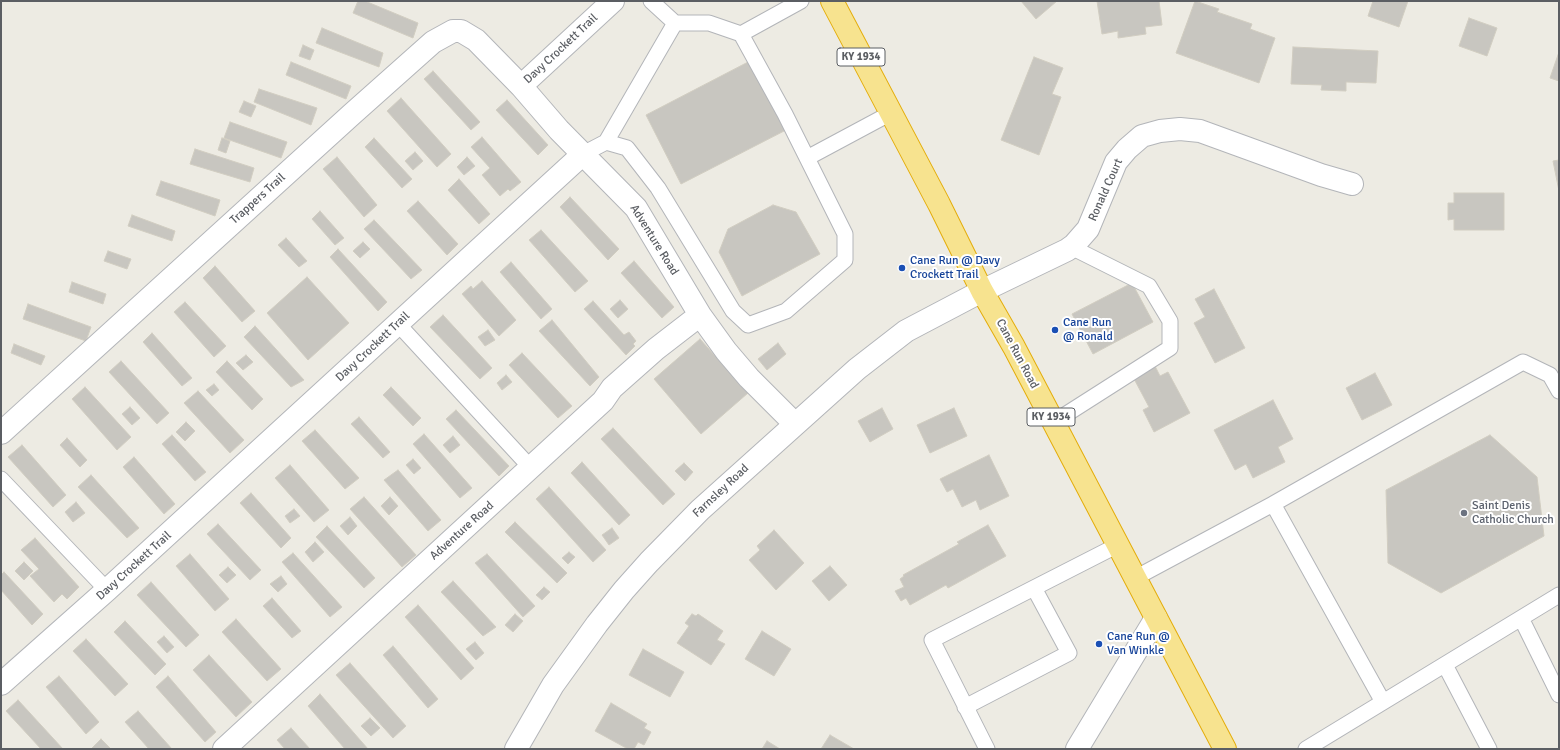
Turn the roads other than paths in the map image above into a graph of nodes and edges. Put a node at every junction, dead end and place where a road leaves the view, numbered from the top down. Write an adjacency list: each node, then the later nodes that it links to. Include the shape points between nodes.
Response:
1 (613, 1): 7 (street, Davy Crockett Trail)
2 (651, 1): 5 (lane)
3 (801, 1): 6 (lane)
4 (832, 1): 8 (highway, Cane Run Road / KY 1934)
5 (675, 23): 6 (lane, via 709,23); 9 (lane)
6 (741, 34): 11 (lane)
7 (521, 86): 10 (street, Davy Crockett Trail); 20 (street, Trappers Trail, via 476,40 461,31 452,31 434,42)
8 (891, 113): 11 (lane); 14 (highway, Cane Run Road / KY 1934)
9 (606, 142): 10 (lane); 11 (lane, via 627,148 658,188 733,311 748,325 786,311 845,260 845,234)
10 (583, 154): 15 (street, Adventure Road, via 636,208); 16 (street, Davy Crockett Trail)
11 (807, 158)
12 (1352, 184): 13 (street, Ronald Court, via 1200,131 1160,131 1142,136 1116,162 1088,229)
13 (1071, 247): 14 (street, Ronald Court); 18 (lane, via 1149,286 1170,321 1170,348)
14 (982, 290): 18 (highway, Cane Run Road / KY 1934); 19 (street, Farnsley Road, via 906,330)
15 (700, 315): 19 (street, Adventure Road, via 748,378); 21 (street, Adventure Road, via 656,348)
16 (398, 324): 21 (lane); 27 (street, Davy Crockett Trail)
17 (1559, 391): 23 (lane, via 1550,375 1524,362)
18 (1054, 422): 24 (highway, Cane Run Road / KY 1934)
19 (795, 424): 37 (street, Farnsley Road, via 700,510 624,590 553,685)
20 (1, 433)
21 (531, 468): 36 (street, Adventure Road)
22 (1, 479): 27 (lane)
23 (1273, 504): 25 (lane); 34 (lane)
24 (1118, 545): 25 (highway, Cane Run Road / KY 1934); 26 (lane)
25 (1135, 578): 29 (highway, Cane Run Road / KY 1934)
26 (1034, 588): 35 (lane, via 932,640); 35 (lane, via 1069,653)
27 (107, 590): 32 (street, Davy Crockett Trail)
28 (1559, 595): 30 (lane)
29 (1156, 618): 39 (street); 40 (highway, Cane Run Road / KY 1934)
30 (1521, 618): 31 (lane); 33 (lane)
31 (1445, 665): 34 (lane); 42 (lane)
32 (1, 684)
33 (1559, 695)
34 (1383, 702): 41 (lane)
35 (965, 707): 38 (lane)
36 (224, 749)
37 (516, 749)
38 (987, 749)
39 (1077, 749)
40 (1225, 749)
41 (1306, 749)
42 (1489, 749)

